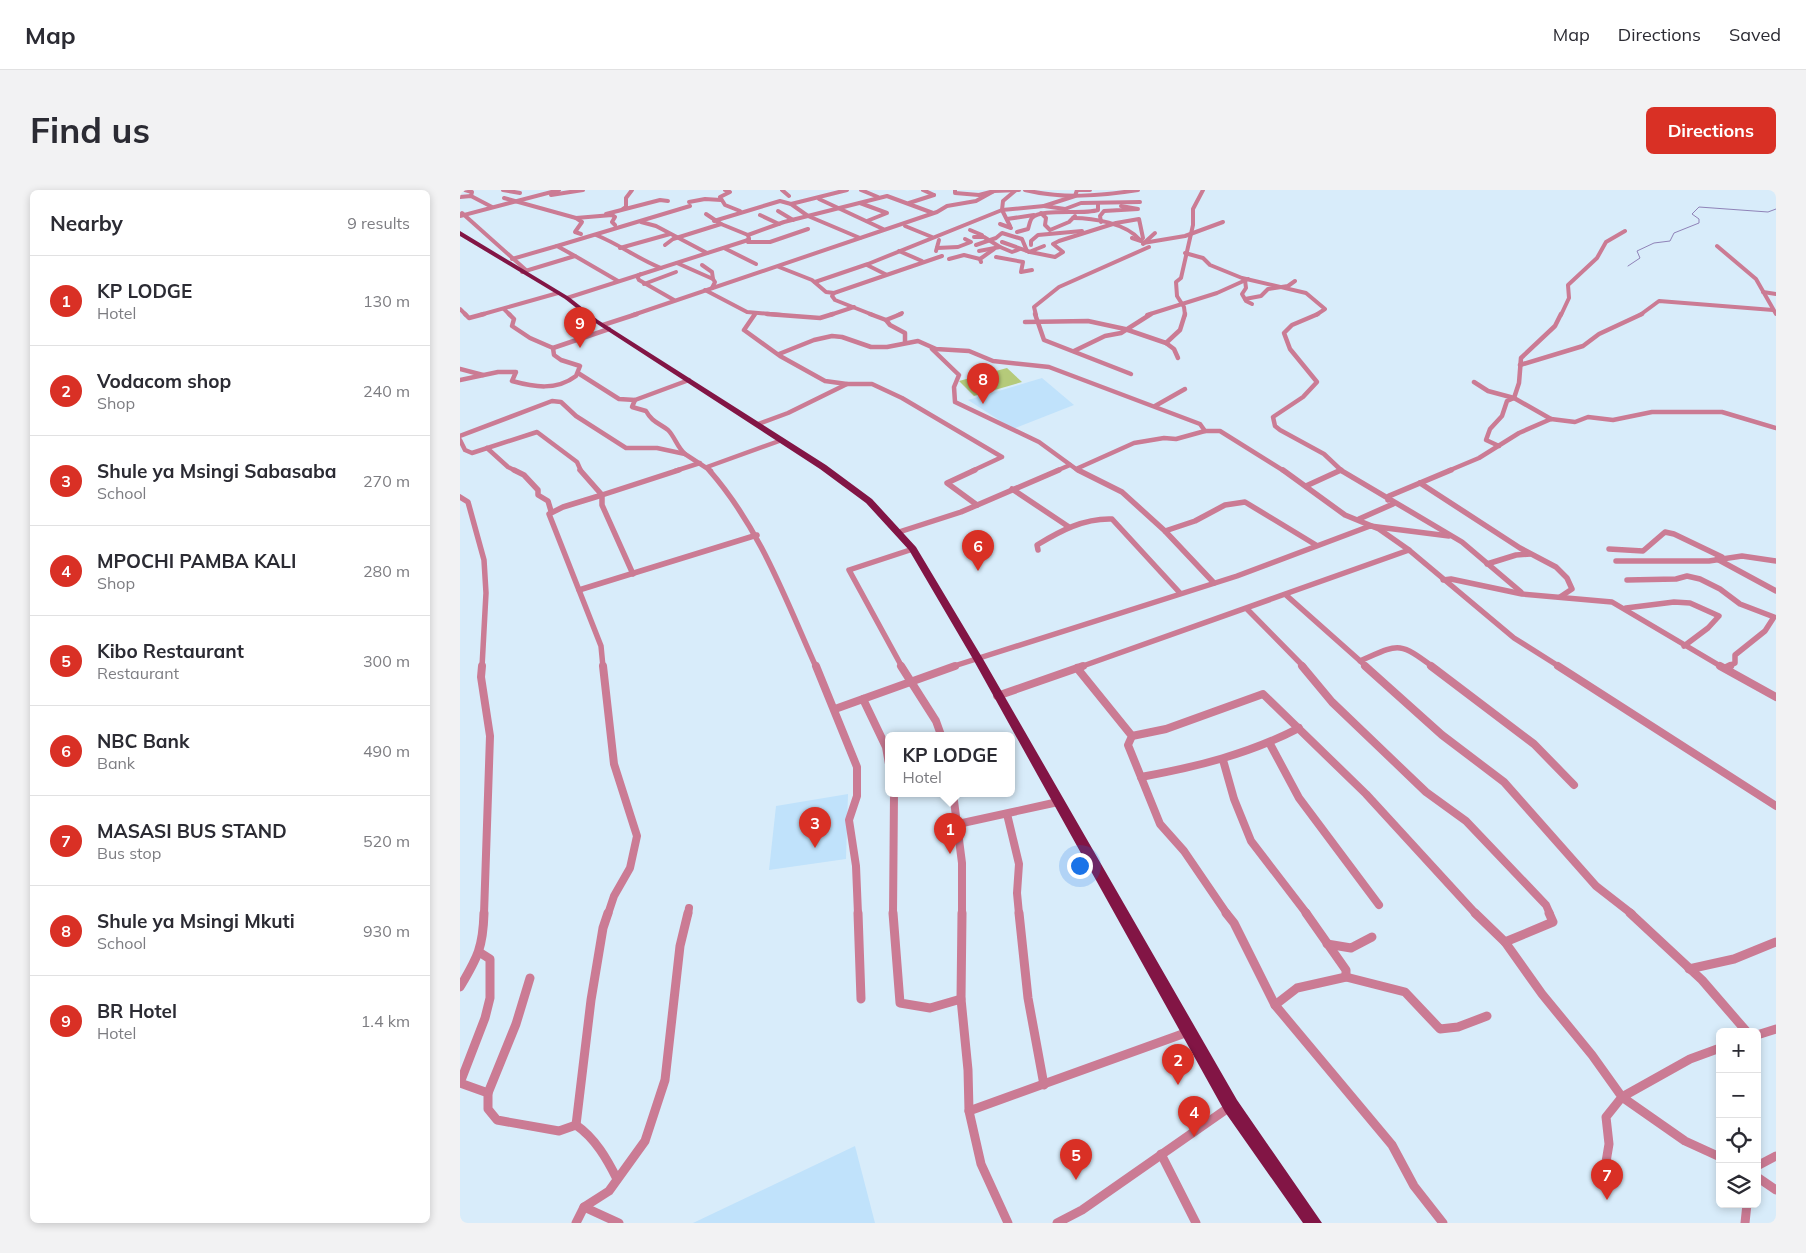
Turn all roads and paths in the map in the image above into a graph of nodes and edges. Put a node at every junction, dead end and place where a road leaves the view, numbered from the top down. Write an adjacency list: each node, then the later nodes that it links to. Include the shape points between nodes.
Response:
1 (465, 190): 18 (street); 20 (street)
2 (503, 190): 25 (street)
3 (560, 190): 21 (street)
4 (583, 190): 21 (street, via 562,195)
5 (632, 190): 41 (street, via 626,198 626,207)
6 (725, 190): 30 (street, via 730,192)
7 (782, 190): 26 (street)
8 (820, 190): 22 (street)
9 (847, 190): 22 (street)
10 (862, 190): 28 (street)
11 (923, 190): 33 (street, via 934,195)
12 (956, 190): 19 (street, via 955,193 964,196)
13 (1017, 190): 19 (street); 45 (street, via 1004,200)
14 (1028, 190): 23 (street)
15 (1090, 190): 23 (street, via 1077,190)
16 (1138, 190): 23 (street)
17 (1203, 190): 92 (street, via 1193,209)
18 (473, 191): 24 (street)
19 (994, 191): 51 (street, via 976,201 948,206)
20 (460, 192)
21 (538, 195): 25 (street)
22 (827, 195): 36 (street)
23 (1077, 195): 37 (street)
24 (471, 196): 27 (street); 39 (street)
25 (519, 196): 29 (street); 39 (street); 61 (street)
26 (789, 196)
27 (460, 197)
28 (878, 197): 33 (street); 34 (street)
29 (503, 198)
30 (720, 199): 46 (street, via 690,204); 47 (street)
31 (819, 199): 42 (street)
32 (668, 201): 41 (street)
33 (909, 202): 51 (street)
34 (860, 203): 42 (street); 67 (street, via 887,213)
35 (1098, 203): 43 (street); 44 (street, via 1137,202); 50 (street)
36 (791, 204): 47 (street, via 776,201); 63 (street)
37 (1044, 206): 43 (street); 45 (street)
38 (1119, 206): 44 (street)
39 (492, 207): 53 (street)
40 (670, 208): 46 (street)
41 (622, 209): 58 (street)
42 (840, 209): 63 (street); 67 (street)
43 (1065, 209): 49 (street)
44 (1138, 209): 50 (street)
45 (1002, 210): 64 (street); 95 (street)
46 (674, 211): 54 (street); 69 (street)
47 (740, 211): 65 (street)
48 (778, 211): 66 (street)
49 (1090, 211): 50 (street); 52 (street)
50 (1100, 212): 60 (street); 70 (street)
51 (935, 213): 56 (street); 99 (street)
52 (1041, 213): 59 (street); 70 (street, via 1050,230 1074,217)
53 (462, 214): 117 (street)
54 (684, 214)
55 (706, 214): 65 (street)
56 (944, 214)
57 (760, 215): 74 (street)
58 (599, 216): 61 (street); 68 (street); 75 (street, via 612,215)
59 (1034, 216): 64 (street); 81 (street, via 1028,230)
60 (1108, 216)
61 (576, 218): 68 (street)
62 (1114, 218): 72 (street)
63 (809, 219): 66 (street); 99 (street)
64 (1007, 219): 81 (street)
65 (714, 220): 73 (street)
66 (793, 220): 74 (street)
67 (868, 220): 80 (street)
68 (582, 222): 87 (street, via 575,232)
69 (640, 222): 88 (street); 91 (street)
70 (1101, 222): 78 (street)
71 (1223, 222): 92 (street)
72 (1119, 223): 78 (street); 85 (street); 85 (street, via 1138,219)
73 (722, 224): 94 (street); 98 (street)
74 (779, 224): 94 (street)
75 (615, 225)
76 (1001, 225): 81 (street)
77 (905, 226): 95 (street)
78 (1109, 226): 84 (street); 85 (street)
79 (808, 229): 94 (street, via 762,244 751,244)
80 (883, 229)
81 (1013, 229): 86 (street)
82 (970, 230): 97 (street)
83 (1624, 231): 182 (street, via 1606,242 1597,258 1570,283 1569,298 1555,326 1521,358)
84 (1085, 232): 103 (street, via 1038,235); 120 (street, via 1054,243 1063,252 1055,257)
85 (1135, 232): 89 (street); 105 (street)
86 (1002, 233): 93 (street); 120 (street, via 1018,234)
87 (581, 234)
88 (670, 234): 98 (street); 113 (street)
89 (1143, 234): 105 (street); 105 (street, via 1153,234)
90 (462, 235): 117 (highway)
91 (596, 235): 109 (street); 113 (street)
92 (1189, 235): 105 (street); 123 (street)
93 (994, 236): 102 (street); 106 (street)
94 (749, 237): 114 (street)
95 (932, 237): 118 (street)
96 (974, 237): 97 (street)
97 (984, 237): 102 (street)
98 (676, 238): 107 (street); 122 (street)
99 (860, 238): 138 (street)
100 (965, 239): 104 (street)
101 (939, 240): 115 (street)
102 (987, 241): 106 (street); 108 (street)
103 (1031, 241)
104 (971, 242): 108 (street); 115 (street, via 958,247)
105 (1142, 243): 121 (street)
106 (999, 244): 108 (street, via 978,251); 116 (street); 119 (street); 131 (street, via 980,261 964,254)
107 (666, 245)
108 (976, 245)
109 (557, 246): 125 (street); 130 (street)
110 (1044, 246): 120 (street)
111 (1716, 246): 154 (street, via 1756,279)
112 (1149, 247): 121 (street)
113 (620, 248): 139 (street)
114 (724, 248): 122 (street); 135 (street)
115 (937, 248): 124 (street)
116 (1020, 249): 119 (street); 120 (street)
117 (494, 250): 130 (street); 141 (highway)
118 (899, 251): 132 (street); 137 (street)
119 (1012, 252): 129 (street, via 1015,253)
120 (1029, 252): 127 (street)
121 (1143, 252): 172 (street, via 1094,270 1040,299 1034,307)
122 (707, 253): 134 (street)
123 (1185, 253): 146 (street); 160 (street, via 1186,261 1176,284 1177,295)
124 (936, 254)
125 (574, 256): 141 (street); 147 (street)
126 (942, 256): 132 (street)
127 (1018, 256)
128 (996, 257): 129 (street)
129 (1011, 258): 133 (street); 140 (street, via 1023,262 1021,272)
130 (512, 259): 141 (street)
131 (949, 259)
132 (922, 261): 144 (street)
133 (1006, 262)
134 (677, 263): 139 (street); 145 (street)
135 (756, 264)
136 (702, 265): 145 (street, via 712,272)
137 (867, 265): 144 (street); 149 (street)
138 (779, 267): 149 (street); 152 (street)
139 (661, 268): 143 (street)
140 (1032, 270)
141 (524, 272): 157 (highway)
142 (676, 272): 150 (street)
143 (641, 274): 147 (street); 150 (street, via 637,278)
144 (885, 274): 155 (street)
145 (714, 279): 152 (street)
146 (1246, 279): 151 (street); 158 (street, via 1242,294); 160 (street, via 1217,293)
147 (618, 281): 157 (street)
148 (1295, 281): 151 (street)
149 (815, 282): 155 (street, via 826,292)
150 (644, 284): 159 (street)
151 (1279, 287): 158 (street); 207 (street, via 1306,293 1325,309 1289,327 1284,333 1290,349 1317,382 1303,397 1273,417 1275,426 1324,454)
152 (712, 288): 153 (street)
153 (705, 290): 159 (street); 166 (street, via 742,310)
154 (1762, 292): 156 (street); 165 (street)
155 (834, 293): 162 (street, via 835,300)
156 (1776, 294)
157 (563, 295): 164 (street); 173 (highway)
158 (1245, 299): 161 (street)
159 (674, 300): 173 (street)
160 (1183, 302): 174 (street, via 1147,315); 176 (street, via 1185,317 1179,332)
161 (1252, 304)
162 (854, 307): 166 (street, via 827,318); 169 (street)
163 (460, 309): 168 (street)
164 (504, 309): 168 (street); 178 (street, via 514,319 512,326)
165 (1774, 309): 182 (street, via 1659,302 1583,346)
166 (755, 313): 180 (street, via 744,330)
167 (902, 313): 169 (street)
168 (469, 318): 170 (street)
169 (886, 320): 175 (street, via 890,326 905,333)
170 (460, 321)
171 (1025, 322): 172 (street)
172 (1036, 322): 174 (street, via 1088,322); 179 (street, via 1044,340)
173 (606, 327): 178 (street); 188 (highway)
174 (1125, 329): 176 (street); 179 (street)
175 (905, 342): 177 (street, via 918,341); 180 (street, via 871,347 832,336)
176 (1166, 343): 181 (street)
177 (928, 346): 194 (street, via 969,351 1001,362 1050,367); 205 (street, via 960,375 954,386 955,402 1026,438 1036,439)
178 (553, 348): 184 (street, via 554,355 561,360 580,366)
179 (1074, 351): 185 (street)
180 (779, 354): 190 (street, via 825,381)
181 (1178, 358)
182 (1520, 364): 192 (street, via 1520,383)
183 (460, 369): 186 (street)
184 (578, 373): 186 (street, via 562,384 536,388 512,381 516,372); 193 (street, via 619,398)
185 (1131, 374)
186 (484, 375): 187 (street)
187 (460, 380)
188 (689, 380): 193 (street); 196 (highway)
189 (1474, 382): 192 (street, via 1488,392)
190 (847, 384): 196 (street); 214 (street, via 872,384 902,398 1002,457 947,483)
191 (1185, 389): 194 (street)
192 (1514, 398): 195 (street); 201 (street, via 1507,401 1503,416 1492,425 1487,435 1486,440)
193 (635, 400): 203 (street, via 632,407 646,411 651,420 669,431 677,447)
194 (1155, 406): 198 (street, via 1200,424)
195 (1551, 419): 197 (street, via 1575,422 1588,417 1613,420 1652,412 1722,412); 201 (street, via 1530,427)
196 (758, 424): 200 (highway)
197 (1776, 428)
198 (1205, 430): 206 (street, via 1176,439 1134,443); 209 (street, via 1220,431)
199 (460, 438): 202 (street, via 468,452); 203 (street, via 552,401 560,402 582,421 626,448 656,448)
200 (782, 440): 204 (street); 220 (highway, via 869,501)
201 (1499, 446): 208 (street)
202 (487, 448): 211 (street, via 536,432 577,462 582,474); 215 (street, via 524,476 538,490 538,496 548,501)
203 (685, 454): 204 (street)
204 (704, 465): 211 (street); 221 (street, via 729,492)
205 (1070, 465): 206 (street); 210 (street)
206 (1076, 469): 219 (street, via 1122,492)
207 (1342, 471): 209 (street); 213 (street)
208 (1420, 483): 213 (street, via 1389,496); 228 (street)
209 (1306, 486): 216 (street, via 1345,515)
210 (1012, 489): 214 (street); 218 (street)
211 (602, 495): 215 (street); 233 (street, via 602,505)
212 (460, 497): 275 (street, via 468,502 484,560 486,593 481,677 490,736 490,774 483,938)
213 (1390, 502): 216 (street); 222 (street)
214 (977, 504): 220 (street)
215 (551, 511): 237 (street, via 549,519)
216 (1359, 519): 217 (street)
217 (1370, 526): 222 (street); 223 (street); 227 (street, via 1401,542)
218 (1069, 527): 226 (street, via 1037,545); 239 (street, via 1105,518 1116,521)
219 (1165, 531): 223 (street, via 1196,521 1238,501 1245,502); 236 (street)
220 (899, 532): 224 (highway)
221 (757, 535): 233 (street); 254 (street)
222 (1449, 536): 232 (street)
223 (1316, 545): 236 (street)
224 (912, 549): 246 (highway); 250 (street, via 849,570)
225 (1609, 549): 229 (street, via 1644,551 1665,532)
226 (1038, 550)
227 (1409, 550): 234 (street); 241 (street)
228 (1533, 555): 232 (street, via 1516,555); 242 (street, via 1556,567 1567,578 1572,588 1566,595)
229 (1720, 558): 230 (street, via 1742,556); 231 (street, via 1709,561); 238 (street)
230 (1776, 561)
231 (1616, 562)
232 (1488, 564): 240 (street)
233 (633, 574): 237 (street)
234 (1443, 580): 240 (street, via 1452,579); 266 (street, via 1514,638)
235 (1628, 580): 249 (street, via 1687,576 1700,579 1740,604 1774,617 1765,631 1735,654 1735,663)
236 (1214, 582): 239 (street)
237 (578, 590): 294 (street, via 601,646 614,764 637,836 630,868 614,896 603,928)
238 (1776, 591)
239 (1180, 594): 246 (street)
240 (1522, 594): 242 (street)
241 (1286, 595): 244 (street); 247 (street)
242 (1558, 597): 243 (street, via 1604,601)
243 (1626, 608): 245 (street); 245 (street, via 1690,603 1720,616)
244 (1247, 609): 248 (street); 272 (street, via 1300,663 1332,702 1426,792 1466,821 1546,905 1553,922)
245 (1684, 646): 249 (street)
246 (978, 659): 250 (street); 251 (highway)
247 (1360, 661): 262 (street, via 1395,646 1409,649 1534,744); 276 (street, via 1442,735 1504,782 1596,886 1644,923)
248 (1077, 668): 251 (street); 257 (street)
249 (1726, 668): 252 (street)
250 (910, 682): 253 (street); 256 (street, via 936,720)
251 (997, 696): 265 (highway)
252 (1776, 697)
253 (862, 699): 254 (street); 259 (street)
254 (835, 709): 280 (street, via 857,767 857,796 849,820 856,866)
255 (1299, 728): 257 (street, via 1263,694 1166,729); 258 (street); 272 (street)
256 (940, 732)
257 (1132, 736): 261 (street, via 1128,745)
258 (1270, 744): 260 (street); 269 (street, via 1299,798)
259 (885, 745)
260 (1223, 760): 261 (street); 274 (street, via 1251,842)
261 (1141, 777): 282 (street, via 1160,824 1184,851 1234,922)
262 (1574, 786)
263 (894, 797): 281 (street, via 894,919 900,1003 930,1008)
264 (954, 797): 268 (street)
265 (1058, 802): 267 (street); 286 (highway)
266 (1776, 806)
267 (1007, 814): 268 (street); 289 (street, via 1019,864 1017,893 1028,998)
268 (958, 824): 281 (street, via 962,864)
269 (1379, 905)
270 (689, 908): 300 (street, via 680,946 665,1080 645,1141)
271 (1372, 937): 274 (street, via 1350,948)
272 (1505, 942): 291 (street)
273 (1776, 942): 276 (street, via 1734,959)
274 (1327, 944): 277 (street, via 1346,970)
275 (479, 952): 279 (street); 290 (street, via 490,959 490,998 460,1084)
276 (1689, 969): 284 (street)
277 (1346, 977): 282 (street, via 1297,988); 283 (street, via 1404,992 1440,1029 1458,1027)
278 (530, 978): 290 (street, via 516,1024)
279 (460, 987)
280 (861, 999)
281 (961, 999): 293 (street)
282 (1275, 1005): 311 (street, via 1392,1145 1414,1186)
283 (1487, 1016)
284 (1744, 1028)
285 (1776, 1029): 287 (street)
286 (1188, 1032): 289 (street); 292 (highway)
287 (1761, 1034)
288 (1716, 1049): 291 (street, via 1690,1059)
289 (1044, 1085): 293 (street)
290 (488, 1093): 294 (street, via 488,1110 497,1120 559,1131)
291 (1622, 1097): 296 (street, via 1685,1140); 299 (street, via 1606,1117 1609,1144)
292 (1231, 1106): 295 (street); 310 (highway)
293 (969, 1111): 307 (street, via 981,1164)
294 (576, 1125): 300 (street, via 586,1132 607,1159)
295 (1161, 1154): 308 (street, via 1082,1210); 309 (street)
296 (1716, 1155)
297 (1776, 1156): 298 (street)
298 (1761, 1164)
299 (1605, 1168)
300 (617, 1179): 303 (street, via 609,1191)
301 (1761, 1180): 302 (street)
302 (1776, 1190)
303 (584, 1208): 305 (street); 306 (street)
304 (1746, 1208): 312 (street)
305 (576, 1223)
306 (619, 1223)
307 (1008, 1223)
308 (1057, 1223)
309 (1196, 1223)
310 (1313, 1223)
311 (1443, 1223)
312 (1745, 1223)

